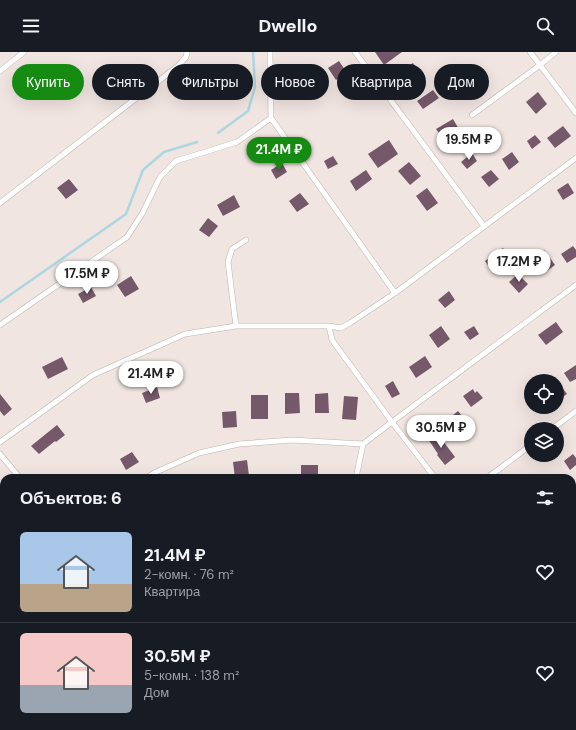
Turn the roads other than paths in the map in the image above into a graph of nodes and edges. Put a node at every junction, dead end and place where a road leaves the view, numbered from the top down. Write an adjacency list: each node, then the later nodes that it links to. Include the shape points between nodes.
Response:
1 (24, 52): 8 (lane)
2 (188, 52): 13 (lane, via 178,66)
3 (270, 52): 11 (lane)
4 (355, 52): 14 (lane)
5 (530, 52): 7 (lane)
6 (556, 52): 7 (lane)
7 (540, 65): 9 (lane); 10 (lane)
8 (0, 70)
9 (576, 113)
10 (472, 115)
11 (270, 118): 17 (lane); 18 (lane, via 237,142 176,161 160,177 142,214 127,237)
12 (576, 158): 14 (lane)
13 (0, 203)
14 (484, 226): 17 (lane)
15 (246, 240): 19 (lane, via 232,249 228,262)
16 (576, 285): 22 (lane)
17 (395, 293): 20 (lane, via 341,328)
18 (0, 325)
19 (236, 326): 20 (lane); 24 (lane, via 185,334 93,375)
20 (330, 326): 22 (lane, via 332,340)
21 (576, 411): 23 (lane)
22 (392, 422): 25 (lane); 31 (lane)
23 (561, 422)
24 (0, 442)
25 (363, 444): 29 (lane, via 292,440 239,444 199,453); 30 (lane)
26 (524, 450): 32 (lane)
27 (0, 454): 28 (lane)
28 (17, 474)
29 (152, 474)
30 (357, 474)
31 (432, 474)
32 (491, 474)

